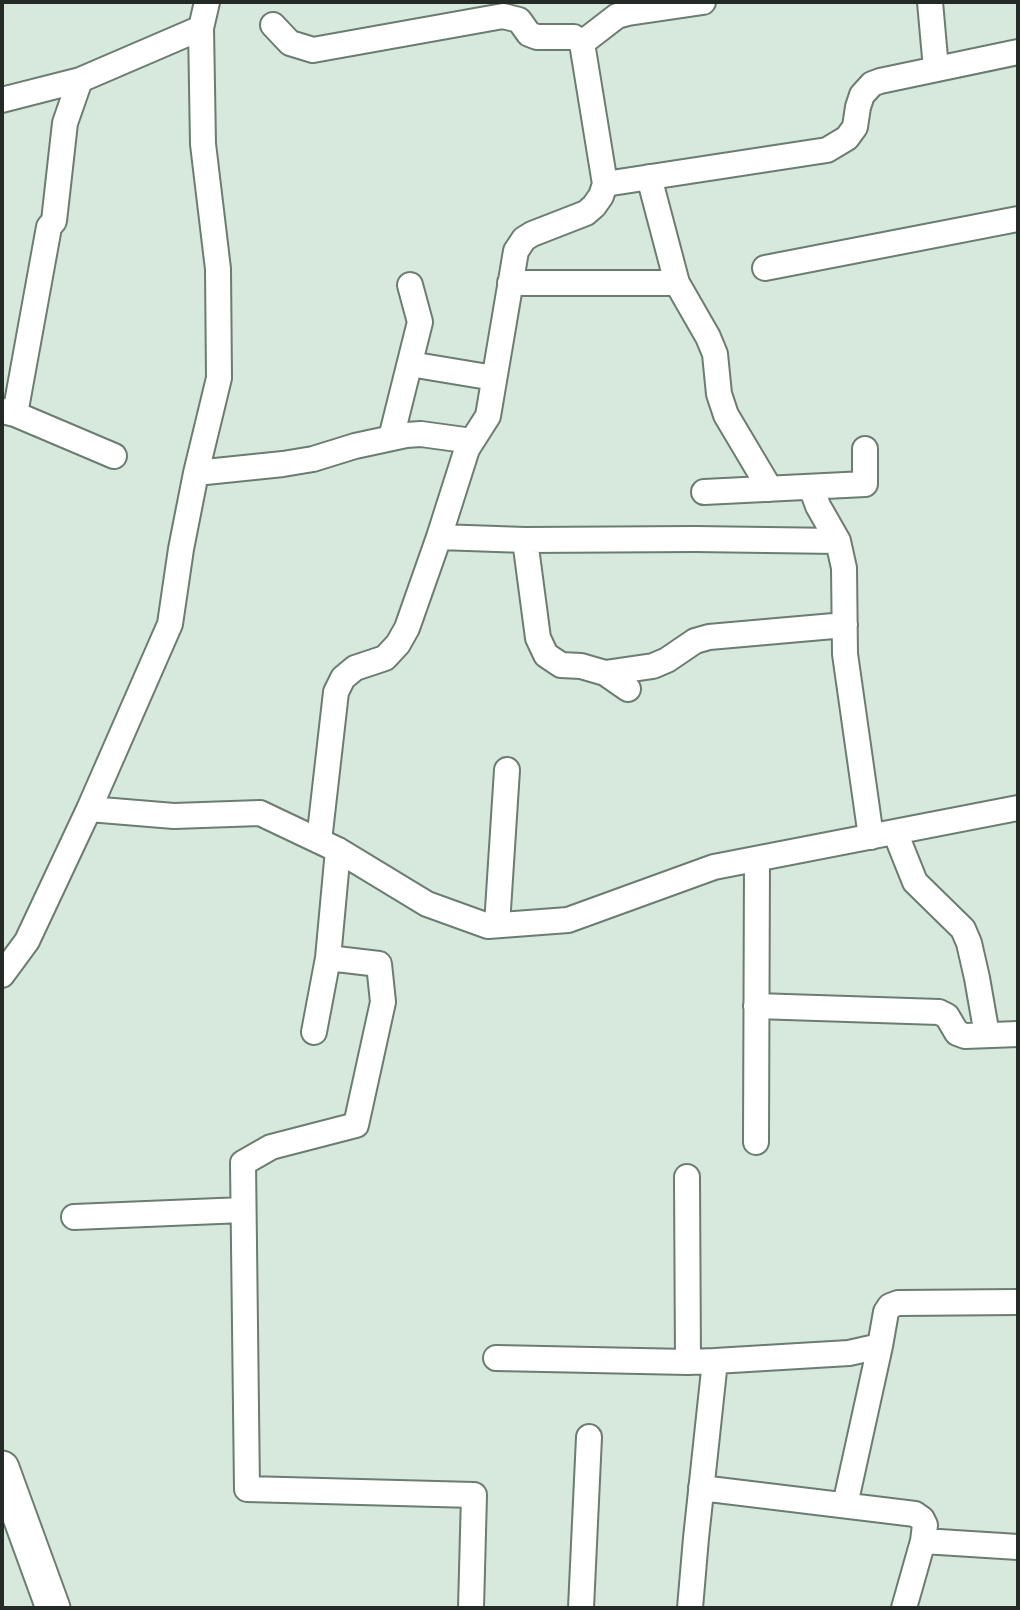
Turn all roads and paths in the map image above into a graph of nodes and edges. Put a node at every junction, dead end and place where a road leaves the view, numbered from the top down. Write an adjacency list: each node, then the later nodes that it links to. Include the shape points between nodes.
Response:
1 (207, 2): 5 (street)
2 (703, 2): 6 (street, via 617,16)
3 (930, 2): 8 (street)
4 (273, 25): 6 (street, via 290,43 313,50 503,16 519,20 537,37 574,37)
5 (201, 28): 9 (street); 25 (street, via 203,144 218,269 219,378)
6 (582, 43): 12 (street)
7 (1018, 52): 8 (street)
8 (936, 69): 11 (street, via 872,84 862,94 855,127 827,150)
9 (80, 80): 10 (street); 20 (street, via 65,123 54,221)
10 (2, 100)
11 (649, 177): 12 (street); 16 (street)
12 (605, 184): 15 (street, via 586,213 524,239 516,251)
13 (1018, 219): 14 (street)
14 (765, 268)
15 (510, 283): 16 (street); 19 (street)
16 (677, 283): 27 (street, via 715,354 726,415)
17 (410, 285): 18 (street, via 420,322)
18 (410, 364): 19 (street); 21 (street)
19 (494, 378): 22 (street, via 488,416)
20 (8, 412): 24 (street)
21 (391, 438): 22 (street, via 421,435); 25 (street, via 283,464)
22 (472, 441): 29 (street)
23 (865, 449): 26 (street, via 865,484)
24 (114, 456)
25 (197, 473): 36 (street, via 170,624)
26 (811, 487): 27 (street); 31 (street)
27 (770, 489): 28 (street)
28 (704, 492)
29 (439, 537): 30 (street); 39 (street, via 398,644 385,658 355,668 336,692)
30 (526, 540): 31 (street); 33 (street, via 538,638 546,655 561,666)
31 (838, 541): 32 (street, via 844,568)
32 (845, 625): 33 (street, via 709,637 653,666); 38 (street, via 849,686)
33 (605, 673): 34 (street)
34 (628, 689)
35 (507, 770): 41 (street)
36 (89, 808): 39 (street, via 174,816 260,813); 43 (street, via 27,941)
37 (1018, 808): 38 (street)
38 (883, 834): 40 (street); 47 (street, via 915,882 963,929 978,978)
39 (328, 846): 41 (street, via 426,904 488,926); 42 (street)
40 (757, 859): 41 (street, via 714,867 568,920); 44 (street)
41 (497, 925)
42 (328, 958): 45 (street); 50 (street, via 379,964 383,1002 356,1125 271,1147 243,1163)
43 (2, 975)
44 (756, 1006): 47 (street, via 939,1012 957,1033); 48 (street)
45 (314, 1032)
46 (1018, 1034): 47 (street)
47 (987, 1035)
48 (756, 1142)
49 (687, 1177): 56 (street)
50 (243, 1210): 51 (street); 64 (street, via 247,1489 474,1495)
51 (74, 1217)
52 (1018, 1302): 53 (street, via 898,1303 886,1312)
53 (880, 1346): 55 (street, via 849,1353); 60 (street)
54 (496, 1359): 56 (street)
55 (715, 1361): 56 (street); 59 (street)
56 (688, 1362)
57 (589, 1437): 65 (street)
58 (2, 1468): 63 (street)
59 (701, 1488): 60 (street); 66 (street)
60 (845, 1505): 61 (street, via 915,1514 925,1525)
61 (923, 1541): 62 (street); 67 (street)
62 (1018, 1547)
63 (53, 1608)
64 (471, 1608)
65 (581, 1608)
66 (690, 1608)
67 (904, 1608)

